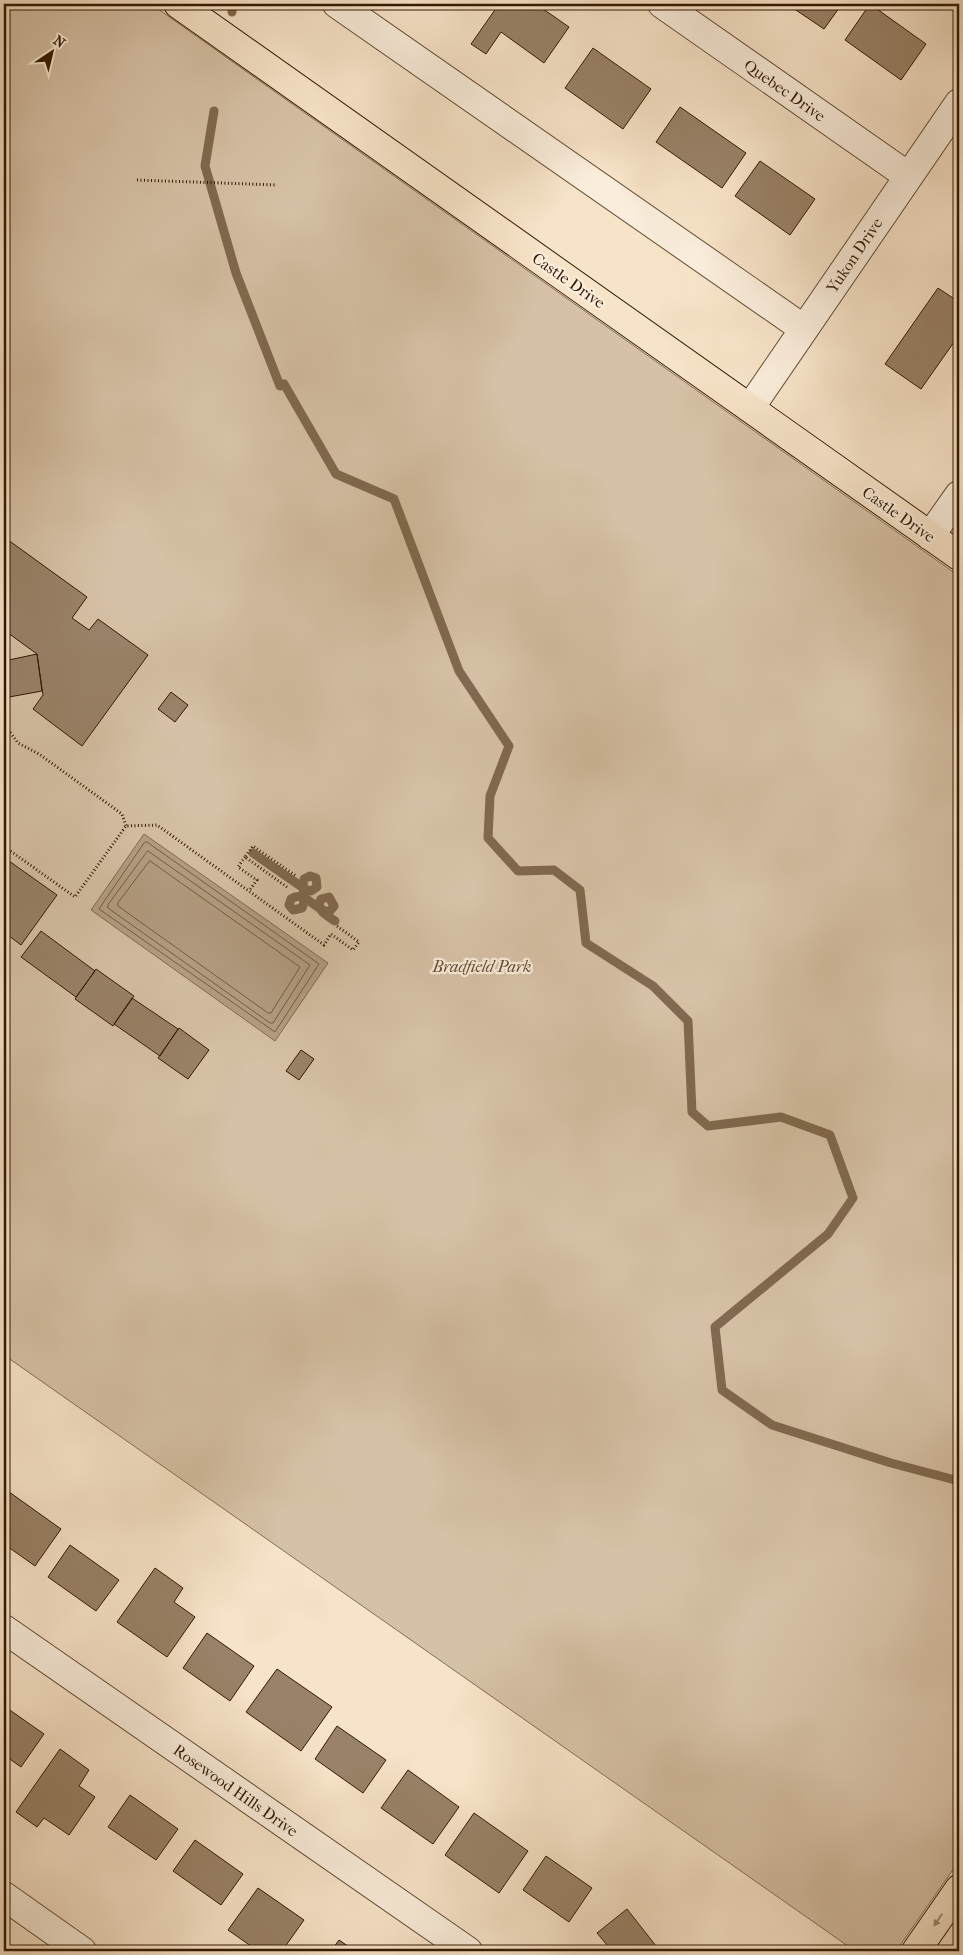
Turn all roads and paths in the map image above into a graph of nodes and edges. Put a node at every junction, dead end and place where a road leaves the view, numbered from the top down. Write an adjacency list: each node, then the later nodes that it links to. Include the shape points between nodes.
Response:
1 (178, 4): 9 (main road, Castle Drive)
2 (336, 4): 8 (street)
3 (662, 4): 5 (street, Quebec Drive)
4 (959, 103): 5 (street, Yukon Drive)
5 (908, 176): 8 (street, Yukon Drive)
6 (137, 180): 7 (path)
7 (276, 185)
8 (804, 330): 9 (street, Yukon Drive)
9 (750, 408): 11 (main road, Castle Drive)
10 (959, 495): 11 (street)
11 (930, 536): 12 (main road, Castle Drive)
12 (959, 556)
13 (4, 724): 14 (path, via 18,743 40,754 122,814)
14 (126, 826): 15 (path, via 75,897 9,850); 19 (path, via 157,825)
15 (4, 857)
16 (245, 857): 17 (path, via 253,846); 18 (path); 19 (path, via 238,867 257,880)
17 (296, 876)
18 (288, 887)
19 (250, 891): 20 (path, via 324,945 331,934 354,950 359,942)
20 (337, 926)
21 (4, 1628): 25 (street, Rosewood Hills Drive)
22 (959, 1888): 26 (main road, one-way to 26)
23 (4, 1896): 24 (street)
24 (82, 1951)
25 (468, 1951)
26 (916, 1951)

